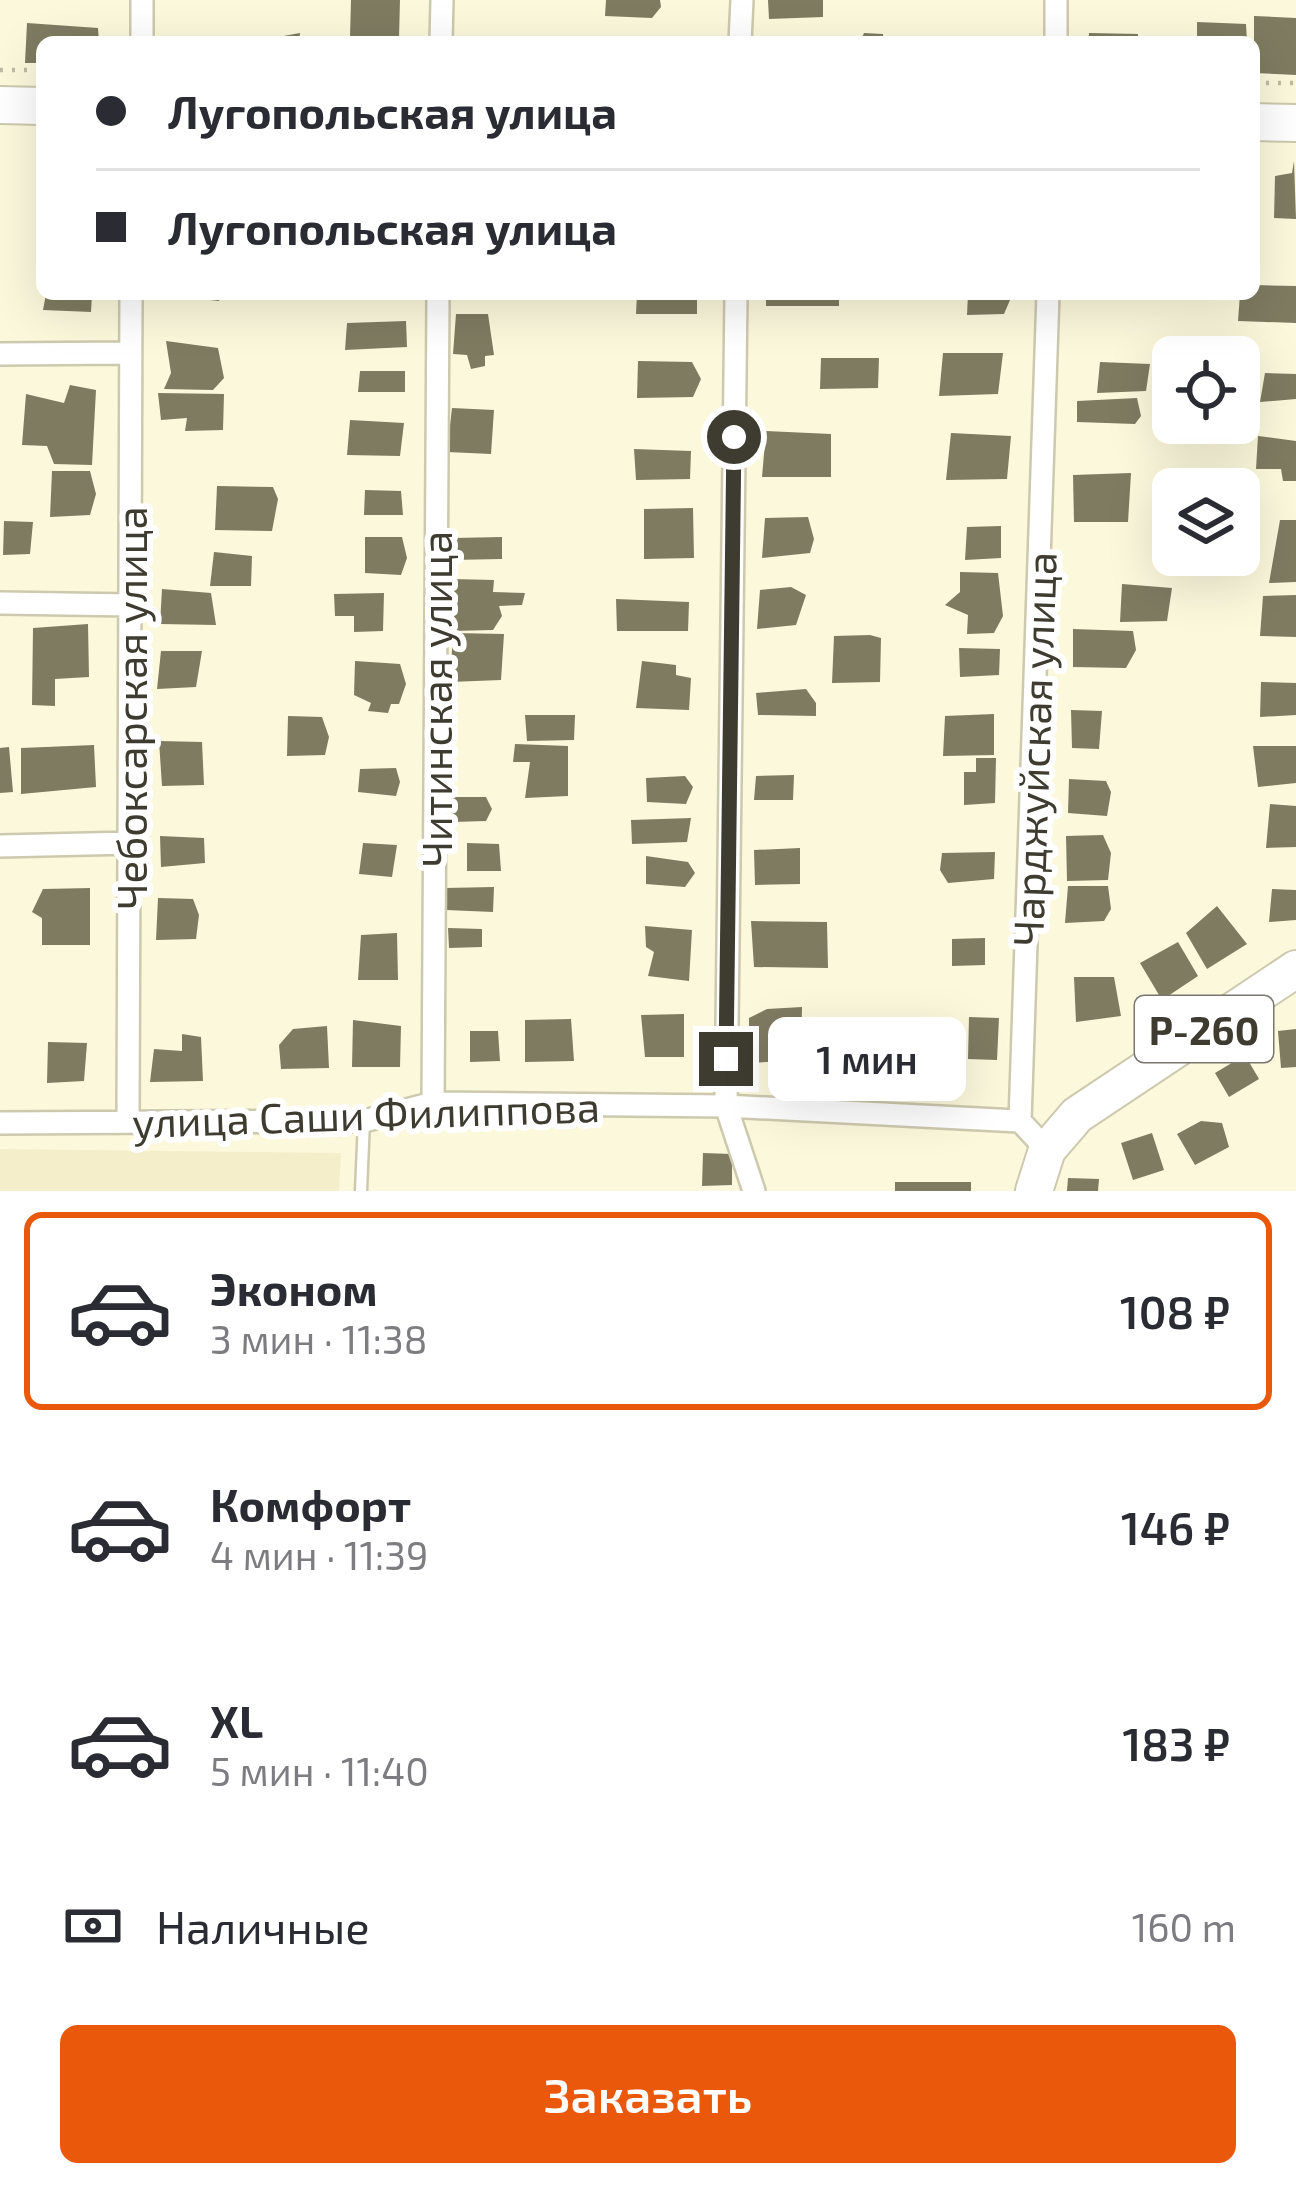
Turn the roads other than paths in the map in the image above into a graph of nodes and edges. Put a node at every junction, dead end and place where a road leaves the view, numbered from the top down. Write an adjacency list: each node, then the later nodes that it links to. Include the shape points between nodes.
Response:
1 (142, 0): 5 (street)
2 (442, 0): 6 (street)
3 (742, 0): 7 (street)
4 (1056, 0): 8 (street)
5 (142, 36)
6 (441, 36)
7 (740, 36)
8 (1055, 36)
9 (0, 105): 10 (highway)
10 (36, 106)
11 (1260, 122): 12 (highway)
12 (1296, 123)
13 (131, 300): 17 (street, Чебоксарская улица)
14 (438, 300): 24 (street, Читинская улица)
15 (736, 300): 25 (street)
16 (1048, 300): 28 (street, Чарджуйская улица)
17 (128, 352): 18 (street); 20 (street, Чебоксарская улица)
18 (0, 354)
19 (0, 603): 20 (street)
20 (132, 605): 21 (street, Чебоксарская улица)
21 (130, 843): 22 (street); 26 (street, Чебоксарская улица)
22 (0, 846)
23 (1296, 969): 30 (highway, Р-260, via 1112,1089)
24 (433, 1103): 25 (street, улица Саши Филиппова); 27 (street, улица Саши Филиппова)
25 (726, 1106): 28 (street, улица Саши Филиппова); 32 (street)
26 (128, 1121): 27 (street, улица Саши Филиппова); 29 (street, улица Саши Филиппова)
27 (364, 1121): 31 (lane)
28 (1020, 1121): 30 (street)
29 (0, 1124)
30 (1047, 1150): 33 (highway)
31 (361, 1191)
32 (754, 1191)
33 (1034, 1191)

